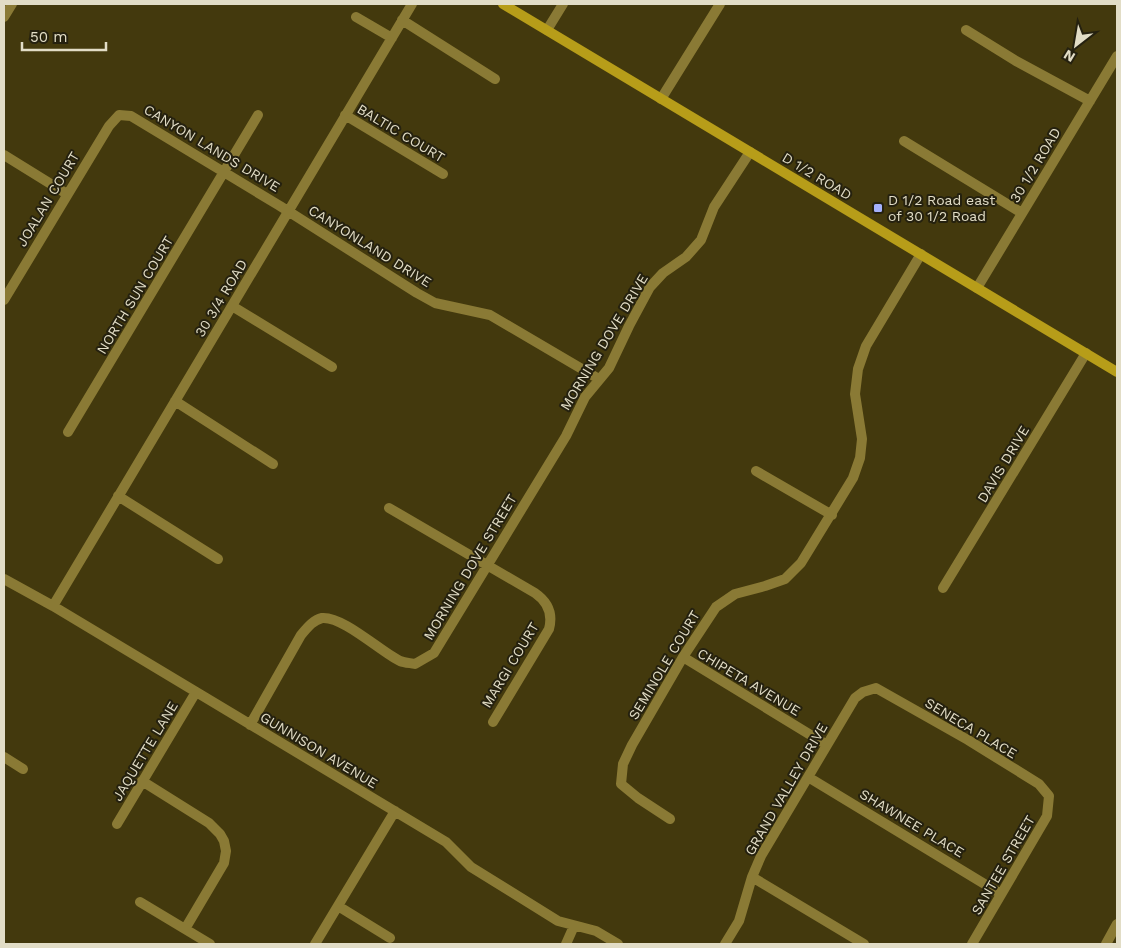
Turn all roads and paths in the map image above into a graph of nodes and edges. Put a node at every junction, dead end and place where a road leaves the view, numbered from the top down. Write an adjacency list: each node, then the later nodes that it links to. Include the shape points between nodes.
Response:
1 (12, 4): 6 (street)
2 (412, 4): 8 (street, 30 3/4 ROAD)
3 (503, 4): 9 (main road, D 1/2 ROAD)
4 (563, 4): 9 (street)
5 (720, 4): 14 (street)
6 (4, 16)
7 (356, 17): 11 (street)
8 (402, 20): 11 (street, 30 3/4 ROAD); 13 (street)
9 (547, 30): 14 (main road, D 1/2 ROAD)
10 (966, 30): 15 (street)
11 (392, 38): 18 (street, 30 3/4 ROAD)
12 (1117, 56): 15 (street, 30 1/2 ROAD)
13 (495, 79)
14 (661, 98): 20 (main road, D 1/2 ROAD)
15 (1090, 101): 26 (street, 30 1/2 ROAD)
16 (118, 115): 22 (street, CANYON LANDS DRIVE, via 132,116); 24 (street, JOALAN COURT)
17 (258, 115): 22 (street, NORTH SUN COURT)
18 (346, 116): 23 (street, BALTIC COURT); 25 (street, 30 3/4 ROAD)
19 (904, 141): 26 (street)
20 (750, 152): 27 (main road, D 1/2 ROAD); 34 (street, MORNING DOVE DRIVE, via 714,207 700,240 686,257 650,287 608,368)
21 (4, 155): 24 (street)
22 (224, 172): 25 (street, CANYON LANDS DRIVE); 36 (street, NORTH SUN COURT)
23 (443, 174)
24 (67, 194): 29 (street, JOALAN COURT)
25 (288, 211): 30 (street, 30 3/4 ROAD); 34 (street, CANYONLAND DRIVE, via 435,303 490,315)
26 (1022, 214): 28 (street, 30 1/2 ROAD)
27 (921, 254): 28 (main road, D 1/2 ROAD); 42 (street, SEMINOLE COURT, via 866,346 858,369 855,394 862,439 860,458 853,478)
28 (977, 288): 31 (main road, D 1/2 ROAD)
29 (4, 300)
30 (232, 306): 32 (street); 35 (street, 30 3/4 ROAD)
31 (1086, 353): 33 (main road, D 1/2 ROAD); 46 (street, DAVIS DRIVE)
32 (332, 367)
33 (1117, 372)
34 (599, 379): 39 (street, MORNING DOVE DRIVE, via 585,397)
35 (175, 401): 37 (street); 40 (street, 30 3/4 ROAD)
36 (68, 432)
37 (273, 464)
38 (756, 470): 42 (street)
39 (539, 480): 44 (street, MORNING DOVE STREET)
40 (118, 496): 43 (street); 47 (street, 30 3/4 ROAD)
41 (389, 508): 44 (street)
42 (832, 515): 48 (street, SEMINOLE COURT, via 801,563 785,579 735,594 716,607)
43 (218, 559)
44 (488, 565): 51 (street, MARGI COURT, via 542,597 551,618 549,629); 52 (street, MORNING DOVE STREET, via 434,653 415,664 401,661 333,619 322,618 310,624)
45 (4, 579): 47 (street, GUNNISON AVENUE)
46 (943, 588)
47 (53, 606): 50 (street, GUNNISON AVENUE)
48 (683, 657): 53 (street, CHIPETA AVENUE); 60 (street, SEMINOLE COURT, via 632,745 623,764 621,784)
49 (876, 688): 53 (street, GRAND VALLEY DRIVE, via 855,698); 58 (street, SENECA PLACE, via 1039,784)
50 (196, 692): 52 (street, GUNNISON AVENUE); 57 (street, JAQUETTE LANE)
51 (493, 722)
52 (250, 725): 59 (street, GUNNISON AVENUE)
53 (827, 745): 56 (street, GRAND VALLEY DRIVE)
54 (4, 757): 55 (street)
55 (23, 769)
56 (808, 777): 62 (street, GRAND VALLEY DRIVE); 63 (street, SHAWNEE PLACE)
57 (142, 781): 61 (street, JAQUETTE LANE); 68 (street, via 209,823 224,841 224,863)
58 (1049, 796): 63 (street, SANTEE STREET, via 1047,816)
59 (395, 811): 65 (street); 67 (street, GUNNISON AVENUE, via 446,842 471,867 558,921)
60 (670, 819)
61 (117, 824)
62 (752, 877): 74 (street, GRAND VALLEY DRIVE, via 739,921); 75 (street)
63 (1002, 894): 76 (street, SANTEE STREET)
64 (140, 902): 68 (street)
65 (338, 906): 69 (street); 71 (street)
66 (1117, 924): 77 (street)
67 (574, 926): 72 (street); 73 (street, GUNNISON AVENUE, via 596,931)
68 (185, 929): 70 (street)
69 (390, 938)
70 (210, 944)
71 (315, 944)
72 (566, 944)
73 (618, 944)
74 (725, 944)
75 (864, 944)
76 (972, 944)
77 (1106, 944)

